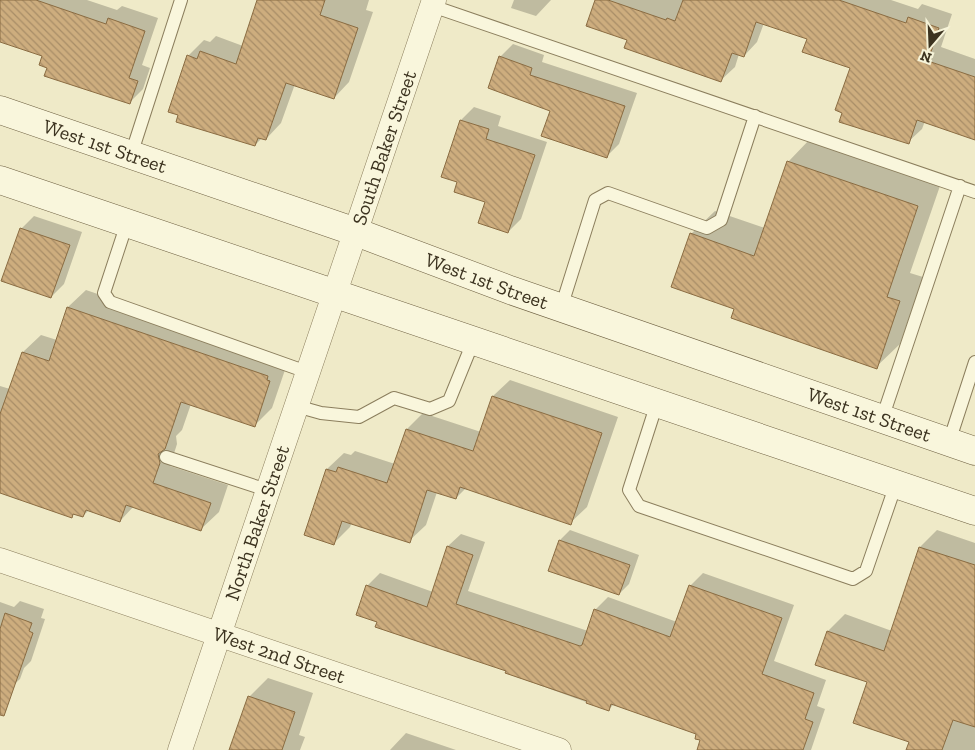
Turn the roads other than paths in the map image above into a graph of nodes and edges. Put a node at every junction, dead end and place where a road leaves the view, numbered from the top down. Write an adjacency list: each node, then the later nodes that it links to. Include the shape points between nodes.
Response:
1 (181, 0): 5 (lane)
2 (433, 3): 4 (lane); 10 (street, South Baker Street)
3 (0, 110): 5 (main road, West 1st Street)
4 (755, 116): 7 (lane); 12 (lane, via 721,220 706,228 608,193 595,200)
5 (131, 155): 10 (main road, West 1st Street)
6 (0, 180): 9 (main road)
7 (960, 186): 8 (lane); 18 (lane)
8 (975, 192)
9 (127, 224): 11 (main road); 15 (lane, via 104,293 110,302)
10 (356, 232): 11 (street, South Baker Street); 12 (main road, West 1st Street)
11 (334, 295): 13 (main road); 15 (street, North Baker Street)
12 (561, 308): 18 (main road, West 1st Street)
13 (474, 342): 16 (main road); 17 (lane, via 449,401 430,409 394,398 359,417 321,413)
14 (975, 362): 19 (lane)
15 (307, 372): 17 (street, North Baker Street)
16 (657, 403): 22 (main road); 22 (lane, via 629,490 639,506 853,579 866,571)
17 (296, 406): 23 (street, North Baker Street)
18 (882, 419): 19 (main road, West 1st Street)
19 (949, 442): 20 (main road, West 1st Street)
20 (975, 451)
21 (166, 457): 23 (lane)
22 (896, 484): 24 (main road)
23 (267, 490): 26 (street, North Baker Street)
24 (975, 511)
25 (0, 560): 26 (street, West 2nd Street)
26 (218, 634): 27 (street, North Baker Street); 28 (street, West 2nd Street)
27 (180, 750)
28 (559, 750)

